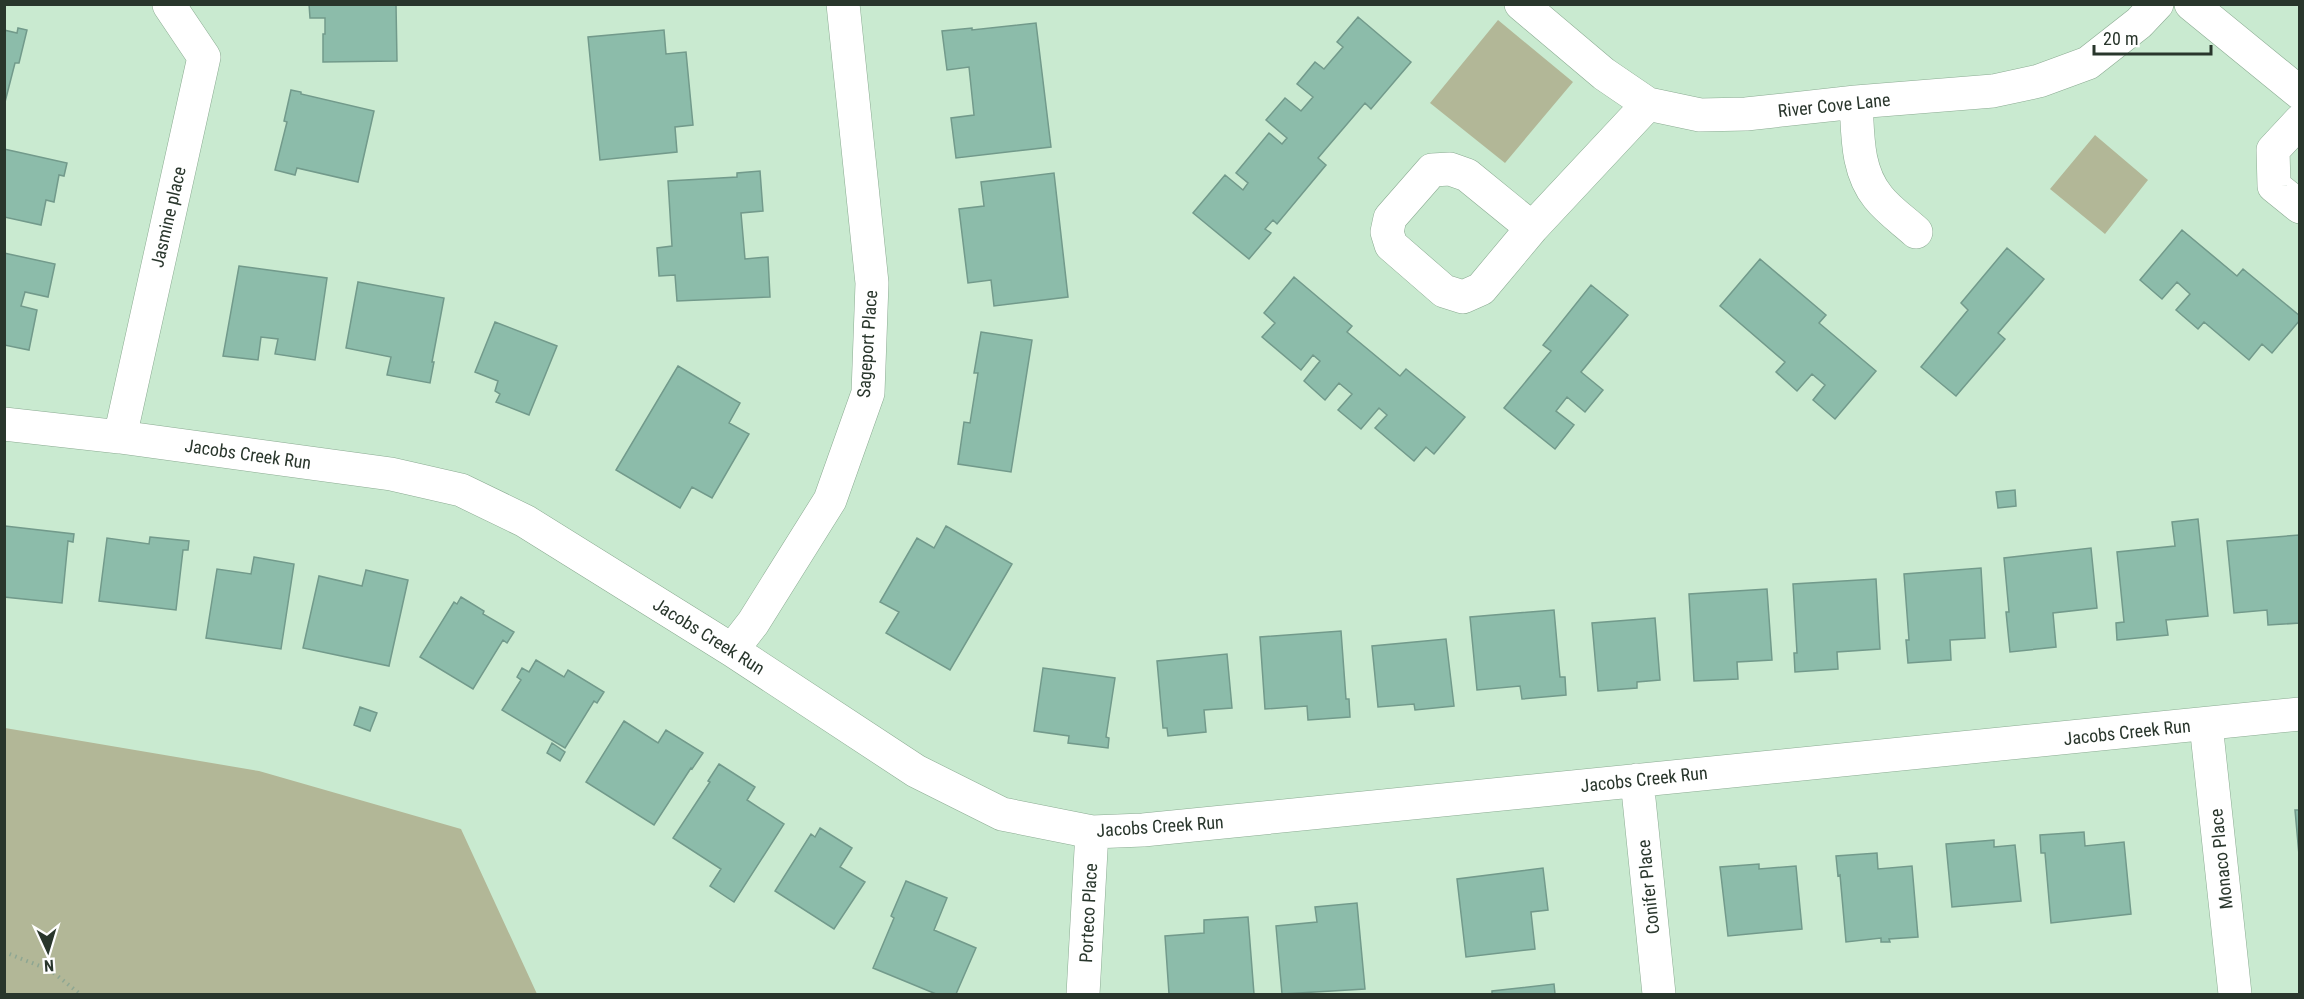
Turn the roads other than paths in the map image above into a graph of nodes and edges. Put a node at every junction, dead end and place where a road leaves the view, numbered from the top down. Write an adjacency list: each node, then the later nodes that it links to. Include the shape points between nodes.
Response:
1 (843, 4): 15 (street, Sageport Place, via 872,284 868,393 830,500)
2 (1521, 4): 8 (street, River Cove Lane, via 1604,74)
3 (2157, 4): 7 (street, River Cove Lane, via 2088,63 2039,81 1993,91)
4 (2191, 4): 6 (street)
5 (169, 5): 14 (street, Jasmine place, via 204,57)
6 (2300, 93)
7 (1856, 102): 8 (street, River Cove Lane, via 1700,115); 12 (street, via 1858,154 1866,175 1877,196)
8 (1648, 105): 11 (street)
9 (2300, 121): 10 (street, via 2273,150 2274,186)
10 (2300, 207)
11 (1532, 228)
12 (1916, 232)
13 (4, 424): 14 (street, Jacobs Creek Run)
14 (120, 437): 15 (street, Jacobs Creek Run, via 391,474 461,490 525,521)
15 (732, 650): 19 (street, Jacobs Creek Run, via 916,771 1002,814)
16 (2300, 714): 17 (street, Jacobs Creek Run)
17 (2206, 724): 18 (street, Jacobs Creek Run); 22 (street, Monaco Place)
18 (1637, 780): 19 (street, Jacobs Creek Run); 21 (street, Conifer Place)
19 (1092, 832): 20 (street, Porteco Place)
20 (1083, 994)
21 (1659, 994)
22 (2235, 994)

